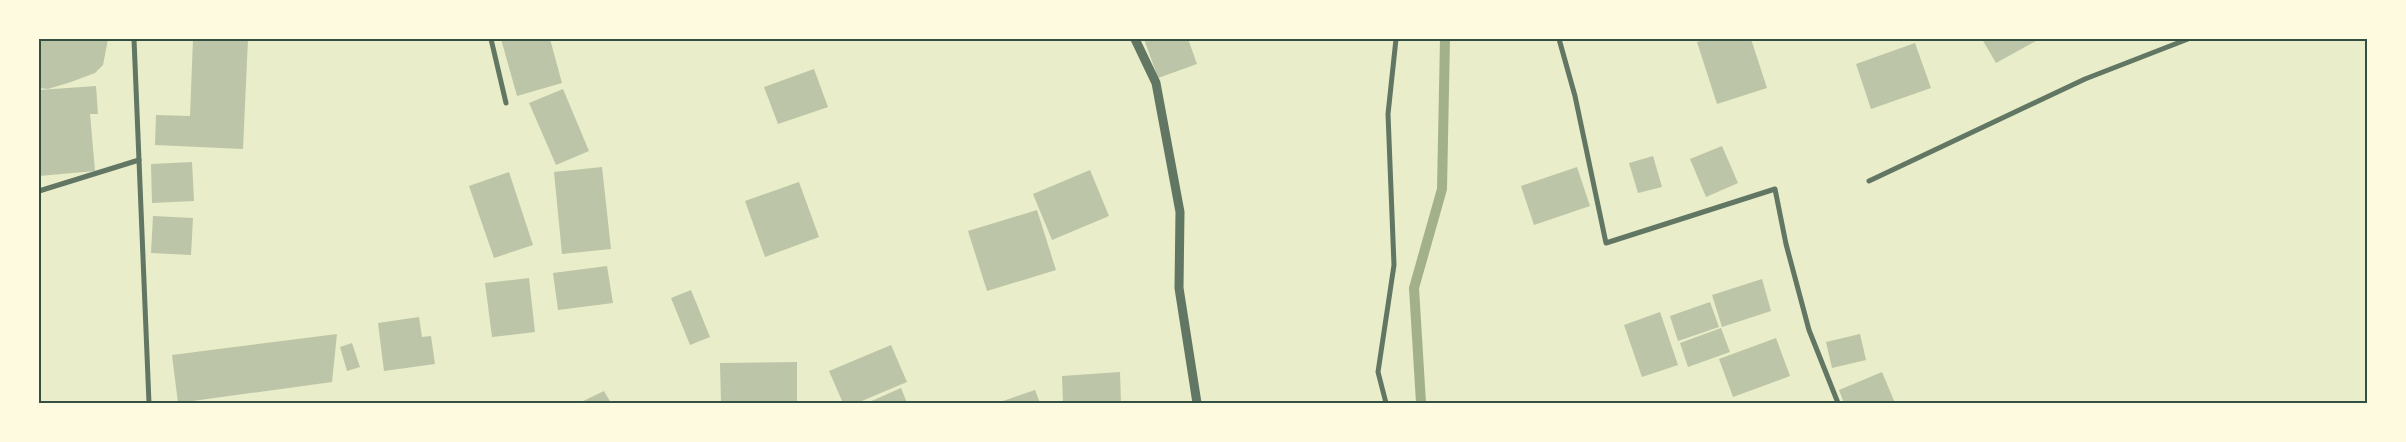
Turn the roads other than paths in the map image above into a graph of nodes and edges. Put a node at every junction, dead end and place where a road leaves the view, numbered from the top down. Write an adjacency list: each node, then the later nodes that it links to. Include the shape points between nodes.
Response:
1 (134, 39): 8 (street)
2 (491, 39): 7 (street)
3 (1135, 39): 12 (street, via 1156,82 1180,212 1179,288)
4 (1396, 39): 13 (street, via 1388,114 1394,265 1378,372)
5 (1559, 39): 14 (street, via 1575,96 1606,243 1775,189 1809,330)
6 (2188, 39): 9 (street, via 2085,79)
7 (506, 103)
8 (139, 160): 10 (street); 11 (street)
9 (1869, 181)
10 (39, 191)
11 (149, 403)
12 (1197, 403)
13 (1386, 403)
14 (1838, 403)

